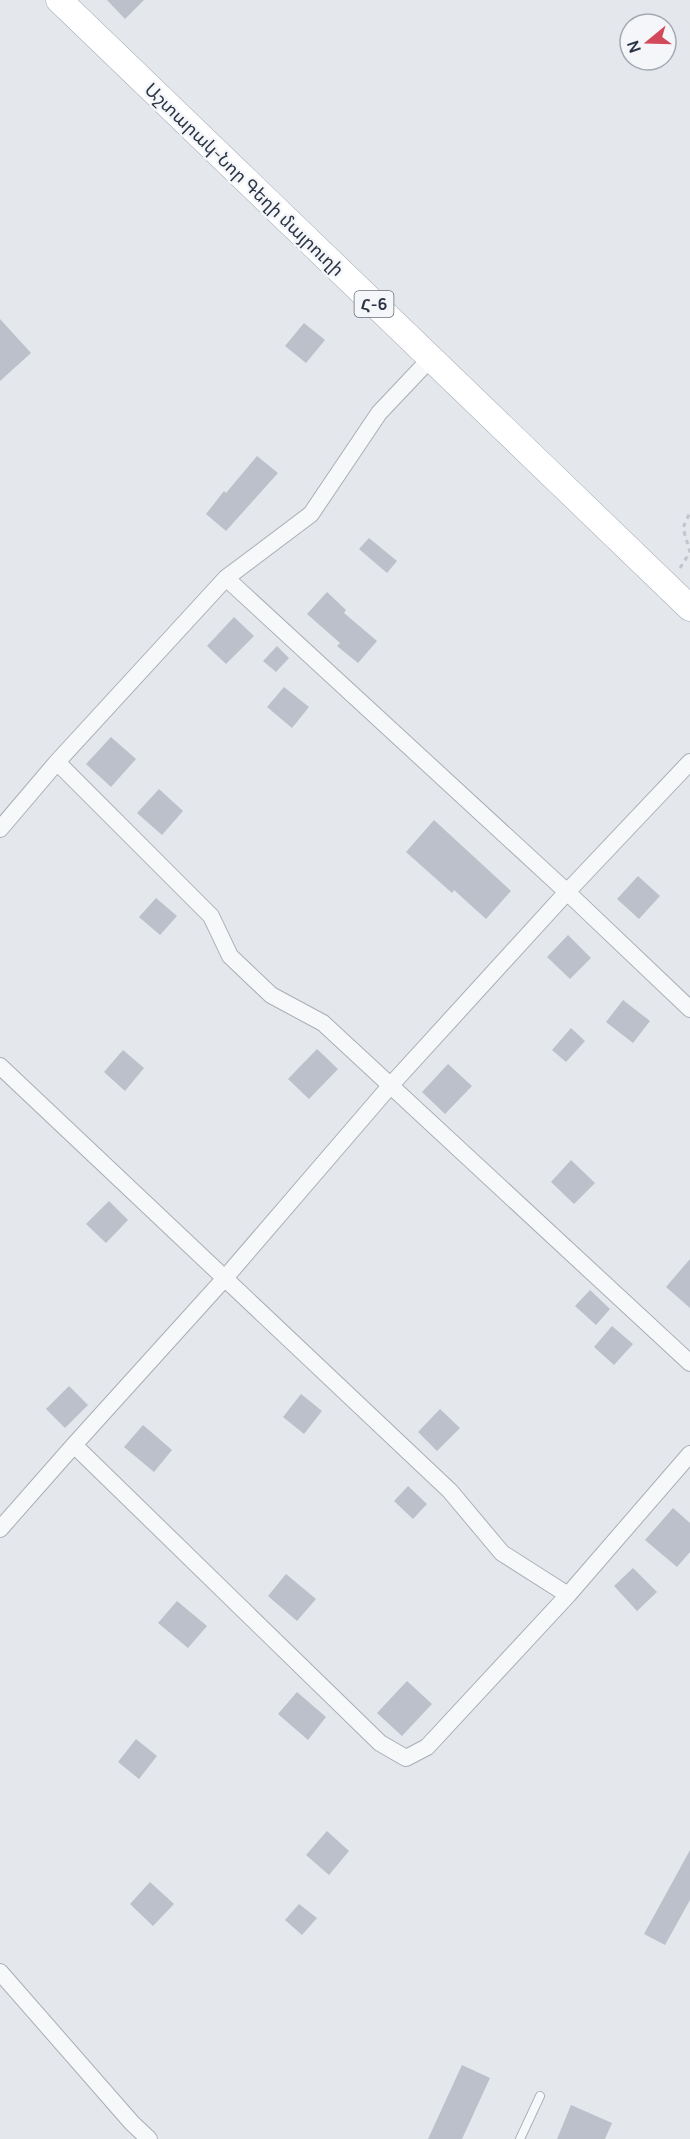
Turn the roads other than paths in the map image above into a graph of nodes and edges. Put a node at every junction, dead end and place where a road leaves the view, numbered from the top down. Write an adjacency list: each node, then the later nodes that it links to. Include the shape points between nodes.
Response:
1 (59, 0): 2 (main road, Աշտարակ-Նոր Գեղի մայրուղի / Հ-6)
2 (431, 358): 3 (street, via 379,413 312,514); 4 (main road, Աշտարակ-Նոր Գեղի մայրուղի / Հ-6)
3 (226, 578): 5 (street); 8 (street)
4 (690, 608)
5 (57, 762): 7 (street); 11 (street, via 211,916 230,956 271,995 323,1023)
6 (690, 762): 8 (street)
7 (0, 829)
8 (567, 892): 9 (street); 11 (street)
9 (690, 1009)
10 (0, 1066): 12 (street)
11 (390, 1086): 12 (street); 13 (street)
12 (225, 1278): 14 (street); 17 (street, via 450,1491 502,1553)
13 (690, 1363)
14 (74, 1444): 16 (street); 17 (street, via 380,1743 406,1758 427,1746)
15 (690, 1454): 17 (street)
16 (0, 1529)
17 (567, 1595)
18 (0, 1972): 20 (street)
19 (540, 2096): 21 (lane)
20 (149, 2139)
21 (520, 2139)

